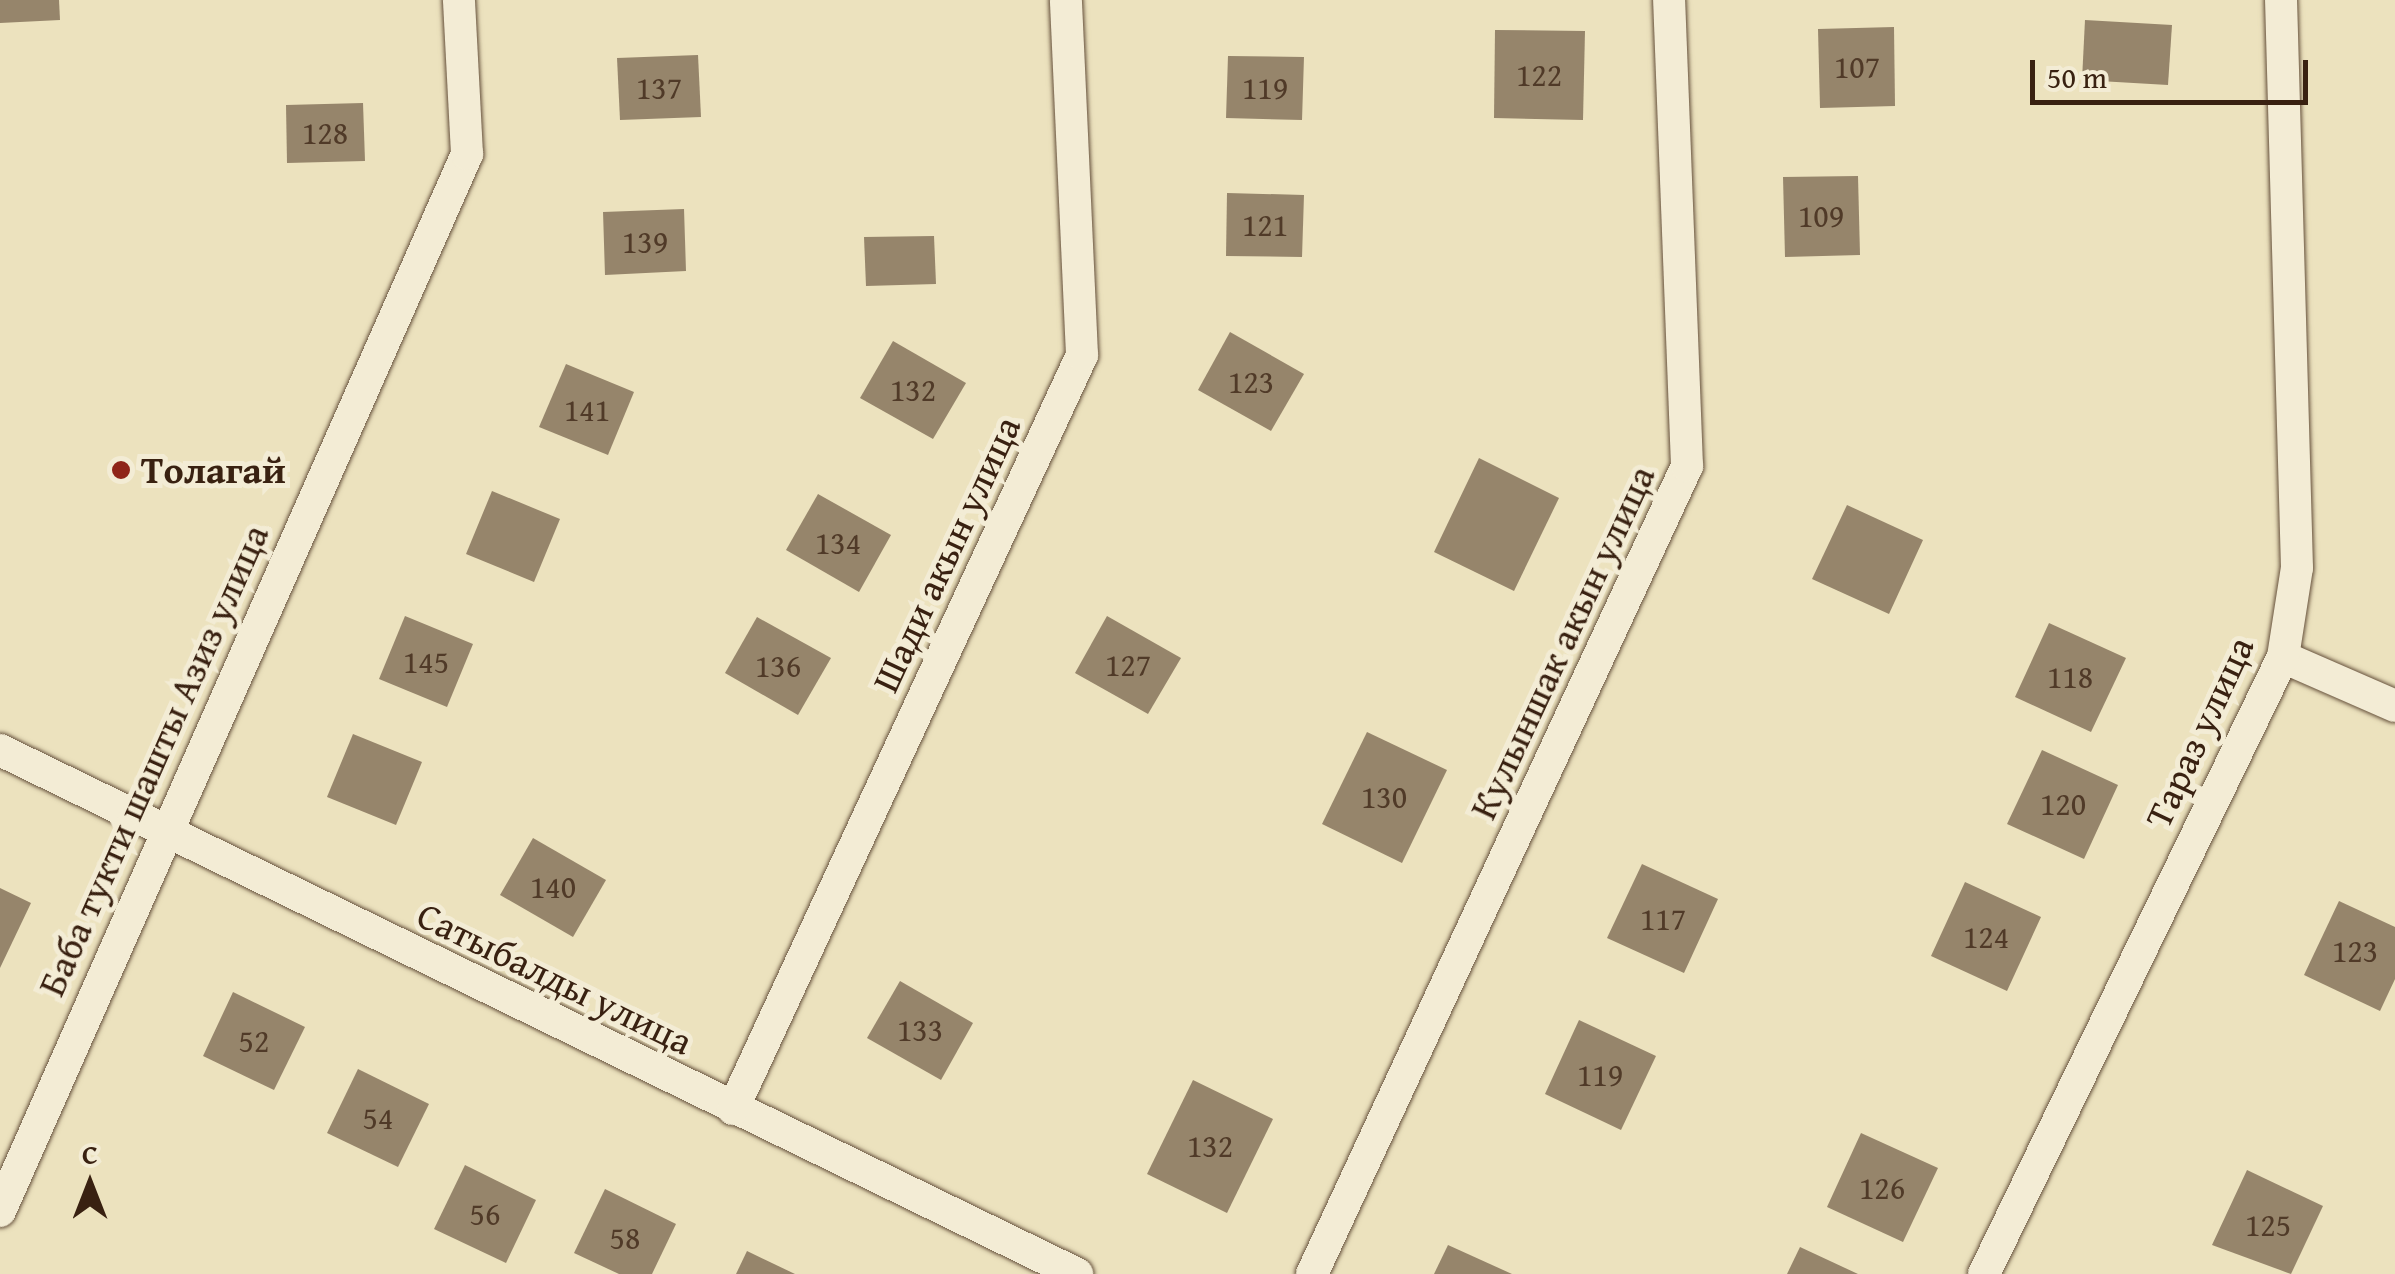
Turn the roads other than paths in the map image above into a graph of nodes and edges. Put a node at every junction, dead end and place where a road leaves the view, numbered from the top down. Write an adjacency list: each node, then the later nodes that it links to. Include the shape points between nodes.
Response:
1 (459, 0): 8 (street, Баба тукти шашты Азиз улица, via 467,154)
2 (1066, 0): 9 (street, Шади акын улица, via 1082,355)
3 (1669, 0): 12 (street, Кулыншак акын улица, via 1688,466)
4 (2281, 0): 5 (street, Тараз улица, via 2297,568)
5 (2283, 656): 6 (street); 13 (street, Тараз улица)
6 (2395, 706)
7 (0, 750): 8 (street, Сатыбалды улица)
8 (163, 830): 9 (street, Сатыбалды улица); 10 (street, Баба тукти шашты Азиз улица)
9 (733, 1109): 11 (street, Сатыбалды улица)
10 (0, 1211)
11 (1077, 1274)
12 (1312, 1274)
13 (1984, 1274)

